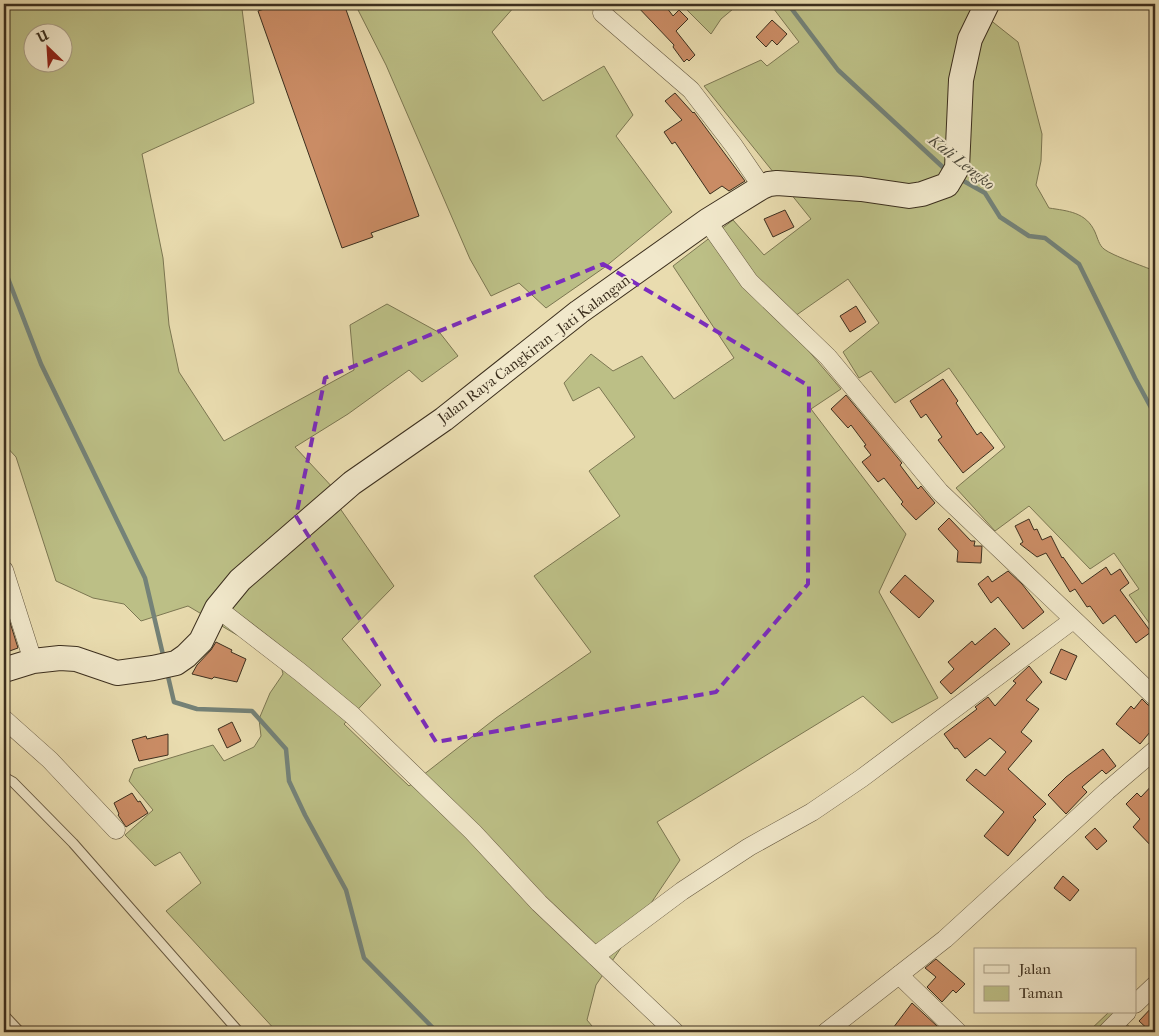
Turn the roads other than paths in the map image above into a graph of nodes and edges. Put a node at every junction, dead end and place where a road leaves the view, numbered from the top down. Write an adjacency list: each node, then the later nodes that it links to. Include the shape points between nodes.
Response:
1 (986, 4): 3 (street, Jalan Raya Cangkiran - Jati Kalangan, via 970,39 961,80 952,177 930,192 908,196 777,183)
2 (602, 13): 3 (street, via 690,90)
3 (762, 187): 4 (street, Jalan Raya Cangkiran - Jati Kalangan)
4 (707, 221): 6 (street, Jalan Raya Cangkiran - Jati Kalangan, via 579,312 444,419 352,483 240,580); 7 (street, via 749,281 828,358 940,492)
5 (4, 570): 8 (street)
6 (217, 608): 8 (street, Jalan Raya Cangkiran - Jati Kalangan, via 201,641 176,663 116,672 76,659); 15 (street, via 352,715)
7 (1073, 620): 10 (street); 15 (street, via 862,778 682,891)
8 (33, 661): 9 (street, Jalan Raya Cangkiran - Jati Kalangan)
9 (4, 670)
10 (1155, 697)
11 (4, 719): 14 (street, via 50,760)
12 (1155, 750): 16 (street, via 945,939)
13 (4, 777): 22 (lane, via 13,782 73,843)
14 (116, 830)
15 (595, 956): 23 (street)
16 (899, 975): 24 (street); 25 (street)
17 (1155, 985): 18 (street)
18 (1136, 1003)
19 (1125, 1014): 26 (street)
20 (4, 1015): 21 (lane)
21 (20, 1032)
22 (239, 1032)
23 (675, 1032)
24 (826, 1032)
25 (958, 1032)
26 (1107, 1032)

